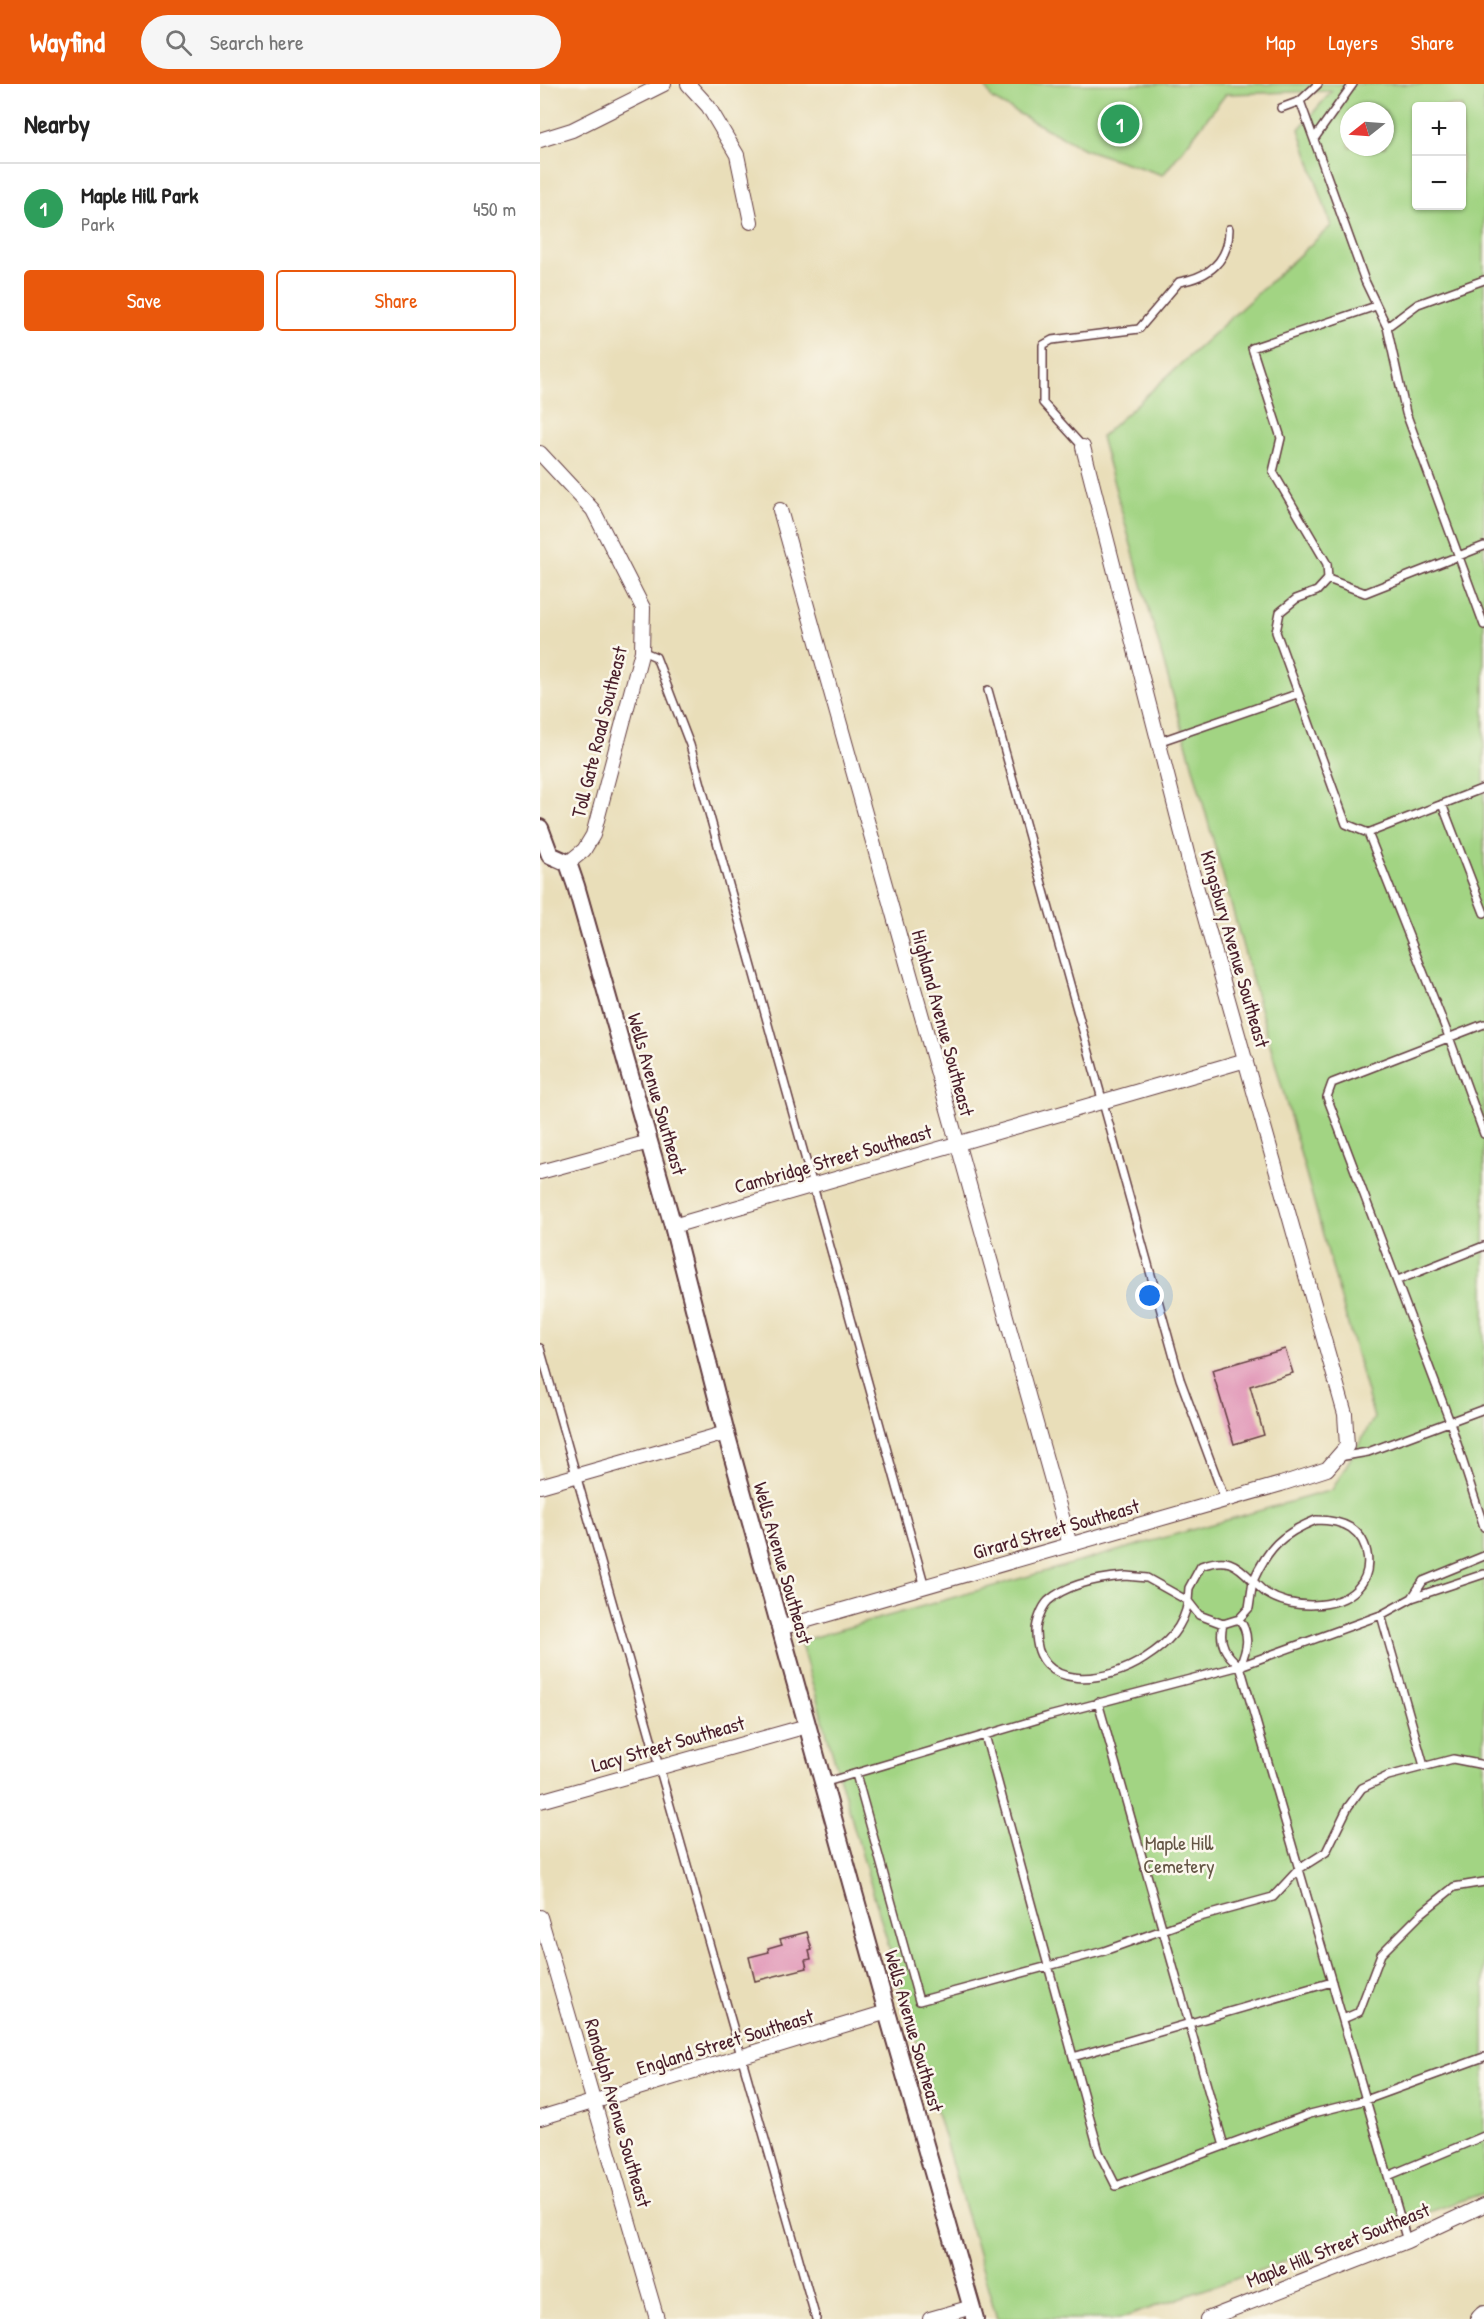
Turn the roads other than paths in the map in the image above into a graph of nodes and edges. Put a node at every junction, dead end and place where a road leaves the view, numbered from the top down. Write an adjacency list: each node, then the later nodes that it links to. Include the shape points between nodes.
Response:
1 (664, 84): 8 (street, via 572,130)
2 (688, 84): 9 (street, via 708,106 737,155)
3 (1318, 84): 5 (lane)
4 (1353, 84): 7 (lane)
5 (1300, 101): 6 (lane); 7 (lane)
6 (1281, 108)
7 (1314, 139): 12 (lane)
8 (540, 140)
9 (751, 222)
10 (1230, 229): 14 (lane, via 1229,242 1218,266 1198,279 1179,282 1139,329 1052,340 1043,345 1043,403)
11 (1484, 280): 13 (lane, via 1418,304)
12 (1376, 306): 13 (lane); 19 (lane, via 1252,348 1281,438 1273,472 1322,552)
13 (1388, 327): 18 (lane, via 1406,413)
14 (1083, 447): 24 (street, Kingsbury Avenue Southeast)
15 (540, 453): 21 (street, Toll Gate Road Southeast, via 593,510 643,608)
16 (780, 510): 38 (street, Highland Avenue Southeast)
17 (1484, 546): 18 (lane)
18 (1459, 556): 19 (lane, via 1365,593); 20 (lane)
19 (1328, 579): 23 (lane, via 1317,591 1296,599 1280,612 1276,632)
20 (1484, 625)
21 (642, 651): 30 (street, Toll Gate Road Southeast, via 593,835 584,850); 40 (lane, via 656,657 690,745)
22 (988, 690): 35 (lane)
23 (1297, 694): 24 (lane); 28 (lane, via 1346,824)
24 (1158, 742): 34 (street, Kingsbury Avenue Southeast)
25 (1484, 788): 26 (lane)
26 (1442, 804): 28 (lane); 31 (lane)
27 (540, 828): 29 (street)
28 (1368, 833): 33 (lane)
29 (545, 856): 30 (street)
30 (568, 863): 37 (street, Wells Avenue Southeast)
31 (1484, 913)
32 (1484, 1024): 33 (lane)
33 (1449, 1037): 36 (lane); 43 (lane, via 1332,1083 1327,1097)
34 (1246, 1060): 35 (street, Cambridge Street Southeast); 48 (street, Kingsbury Avenue Southeast, via 1345,1414 1347,1446)
35 (1103, 1101): 38 (street, Cambridge Street Southeast); 51 (lane, via 1180,1379)
36 (1484, 1134)
37 (649, 1142): 39 (street); 41 (street, Wells Avenue Southeast)
38 (956, 1144): 40 (street, Cambridge Street Southeast); 53 (street, Highland Avenue Southeast)
39 (540, 1172)
40 (812, 1185): 41 (street, Cambridge Street Southeast); 57 (lane)
41 (673, 1226): 47 (street, Wells Avenue Southeast)
42 (1484, 1246): 43 (lane)
43 (1398, 1280): 46 (lane)
44 (540, 1348): 49 (lane)
45 (1484, 1409): 46 (lane)
46 (1450, 1422): 48 (lane, via 1368,1452); 52 (lane)
47 (726, 1433): 49 (street); 63 (street, Wells Avenue Southeast)
48 (1337, 1458): 51 (street, Girard Street Southeast, via 1327,1469)
49 (576, 1476): 50 (street); 69 (lane)
50 (540, 1486)
51 (1225, 1500): 53 (street, Girard Street Southeast)
52 (1484, 1527)
53 (1070, 1545): 57 (street, Girard Street Southeast)
54 (1484, 1556): 58 (lane, via 1423,1581)
55 (1484, 1574): 58 (lane)
56 (1253, 1581): 56 (lane, via 1267,1594 1291,1602 1315,1605 1338,1601 1358,1588 1369,1565 1366,1546 1352,1528 1332,1520 1316,1520 1278,1541 1264,1556); 59 (lane, via 1226,1561 1201,1566 1189,1588); 61 (lane, via 1249,1608)
57 (925, 1587): 63 (street, Girard Street Southeast)
58 (1412, 1598): 60 (lane)
59 (1188, 1601): 59 (lane, via 1147,1578 1099,1578 1047,1602 1036,1625 1036,1646 1046,1665 1066,1676 1083,1679 1111,1675 1133,1666 1168,1641 1185,1619); 62 (lane, via 1199,1615)
60 (1381, 1615): 64 (lane); 70 (lane)
61 (1239, 1619): 62 (lane); 64 (lane, via 1246,1629 1247,1647)
62 (1223, 1624): 64 (lane, via 1222,1646)
63 (780, 1628): 66 (street, Wells Avenue Southeast)
64 (1240, 1666): 65 (lane); 74 (lane)
65 (1098, 1702): 67 (lane); 77 (lane)
66 (807, 1726): 69 (street, Lacy Street Southeast); 72 (street, Wells Avenue Southeast)
67 (985, 1735): 71 (lane); 78 (lane)
68 (1484, 1765): 70 (lane, via 1453,1759)
69 (659, 1766): 73 (street, Lacy Street Southeast); 84 (lane)
70 (1424, 1766): 74 (lane, via 1362,1788 1326,1852)
71 (856, 1774): 72 (lane); 78 (lane, via 919,2001)
72 (823, 1784): 80 (street, Wells Avenue Southeast)
73 (540, 1801)
74 (1299, 1869): 77 (lane, via 1273,1897); 79 (lane)
75 (1484, 1882): 81 (lane, via 1454,1887 1423,1912 1381,1954 1359,2012)
76 (540, 1917): 87 (street, Randolph Avenue Southeast)
77 (1163, 1929): 78 (lane, via 1104,1951); 82 (lane)
78 (1048, 1965): 83 (lane)
79 (1332, 1982): 81 (lane); 82 (lane)
80 (887, 2012): 84 (street, England Street Southeast); 94 (street, Wells Avenue Southeast)
81 (1342, 2019): 86 (lane)
82 (1189, 2023): 83 (lane); 90 (lane)
83 (1073, 2056): 90 (lane, via 1099,2152 1116,2186)
84 (741, 2057): 87 (street, England Street Southeast); 96 (lane)
85 (1484, 2057): 86 (lane)
86 (1366, 2100): 90 (lane, via 1310,2114); 91 (lane)
87 (596, 2102): 88 (street, England Street Southeast); 95 (street, Randolph Avenue Southeast)
88 (540, 2118)
89 (1484, 2136): 91 (lane)
90 (1224, 2146)
91 (1388, 2176): 93 (lane)
92 (1484, 2205): 93 (street, Maple Hill Street Southeast)
93 (1407, 2241): 98 (street, Maple Hill Street Southeast)
94 (973, 2313): 97 (street)
95 (657, 2319)
96 (816, 2319)
97 (930, 2319)
98 (1207, 2319)

